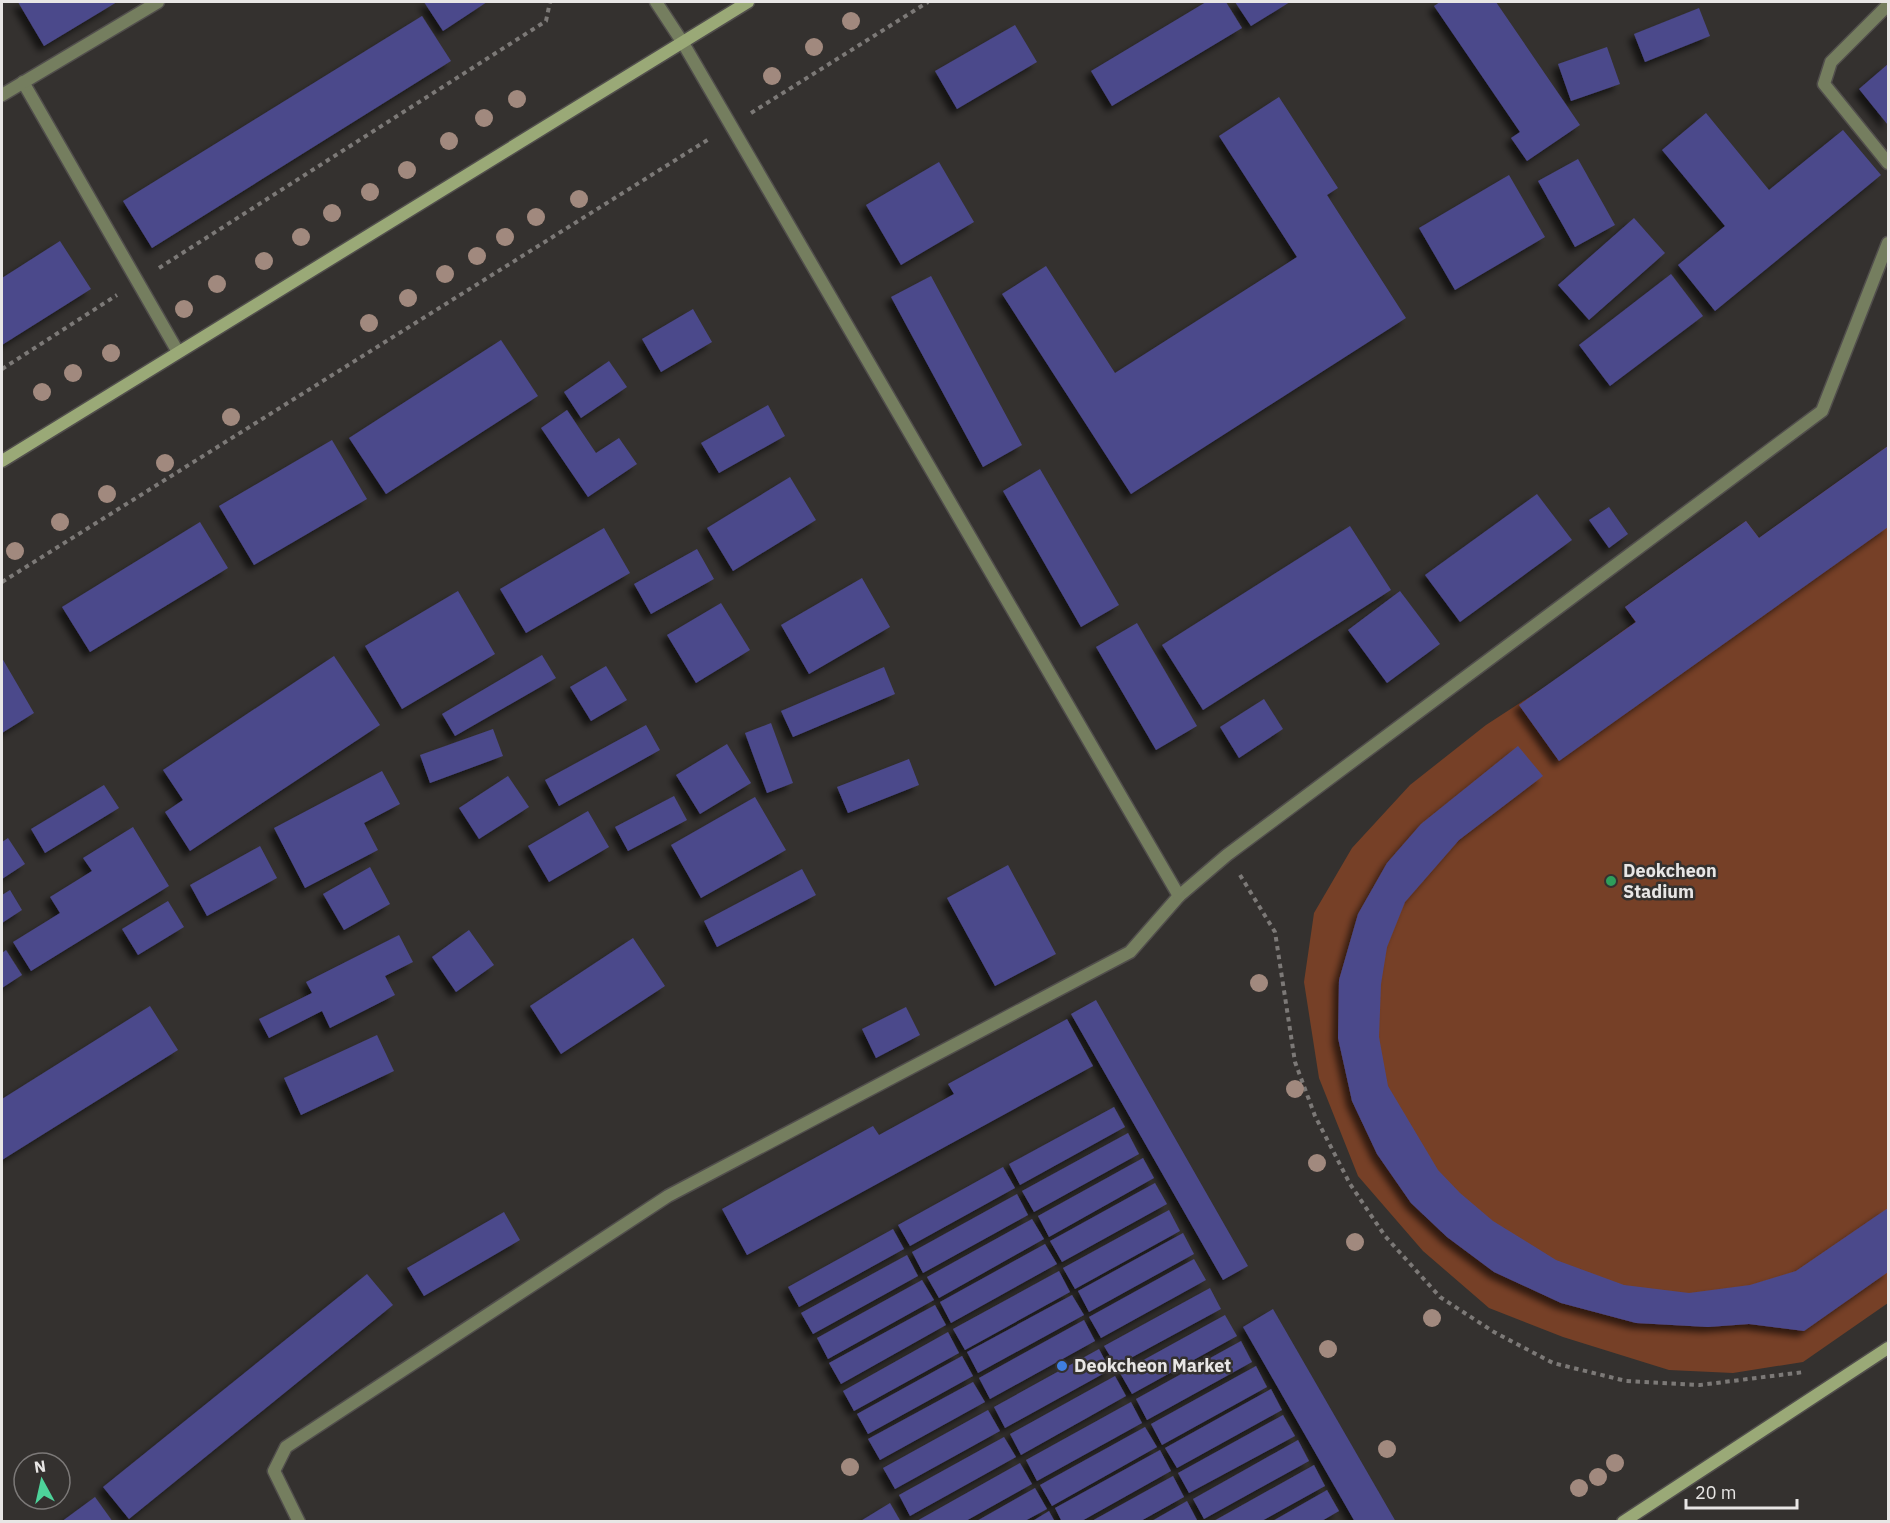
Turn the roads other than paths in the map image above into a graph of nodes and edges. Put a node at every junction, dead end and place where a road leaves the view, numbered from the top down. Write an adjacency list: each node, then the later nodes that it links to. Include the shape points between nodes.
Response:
1 (158, 2): 6 (street)
2 (656, 2): 5 (street)
3 (748, 2): 5 (main road)
4 (1888, 5): 8 (street, via 1831,62 1824,84)
5 (683, 43): 10 (main road); 12 (street)
6 (23, 82): 7 (street); 10 (street)
7 (2, 95)
8 (1888, 163)
9 (1888, 243): 12 (street, via 1822,411 1227,855)
10 (178, 352): 11 (main road)
11 (2, 461)
12 (1179, 896): 14 (street, via 1130,952 668,1196 286,1448 274,1471)
13 (1888, 1348): 15 (main road)
14 (299, 1521)
15 (1623, 1521)

